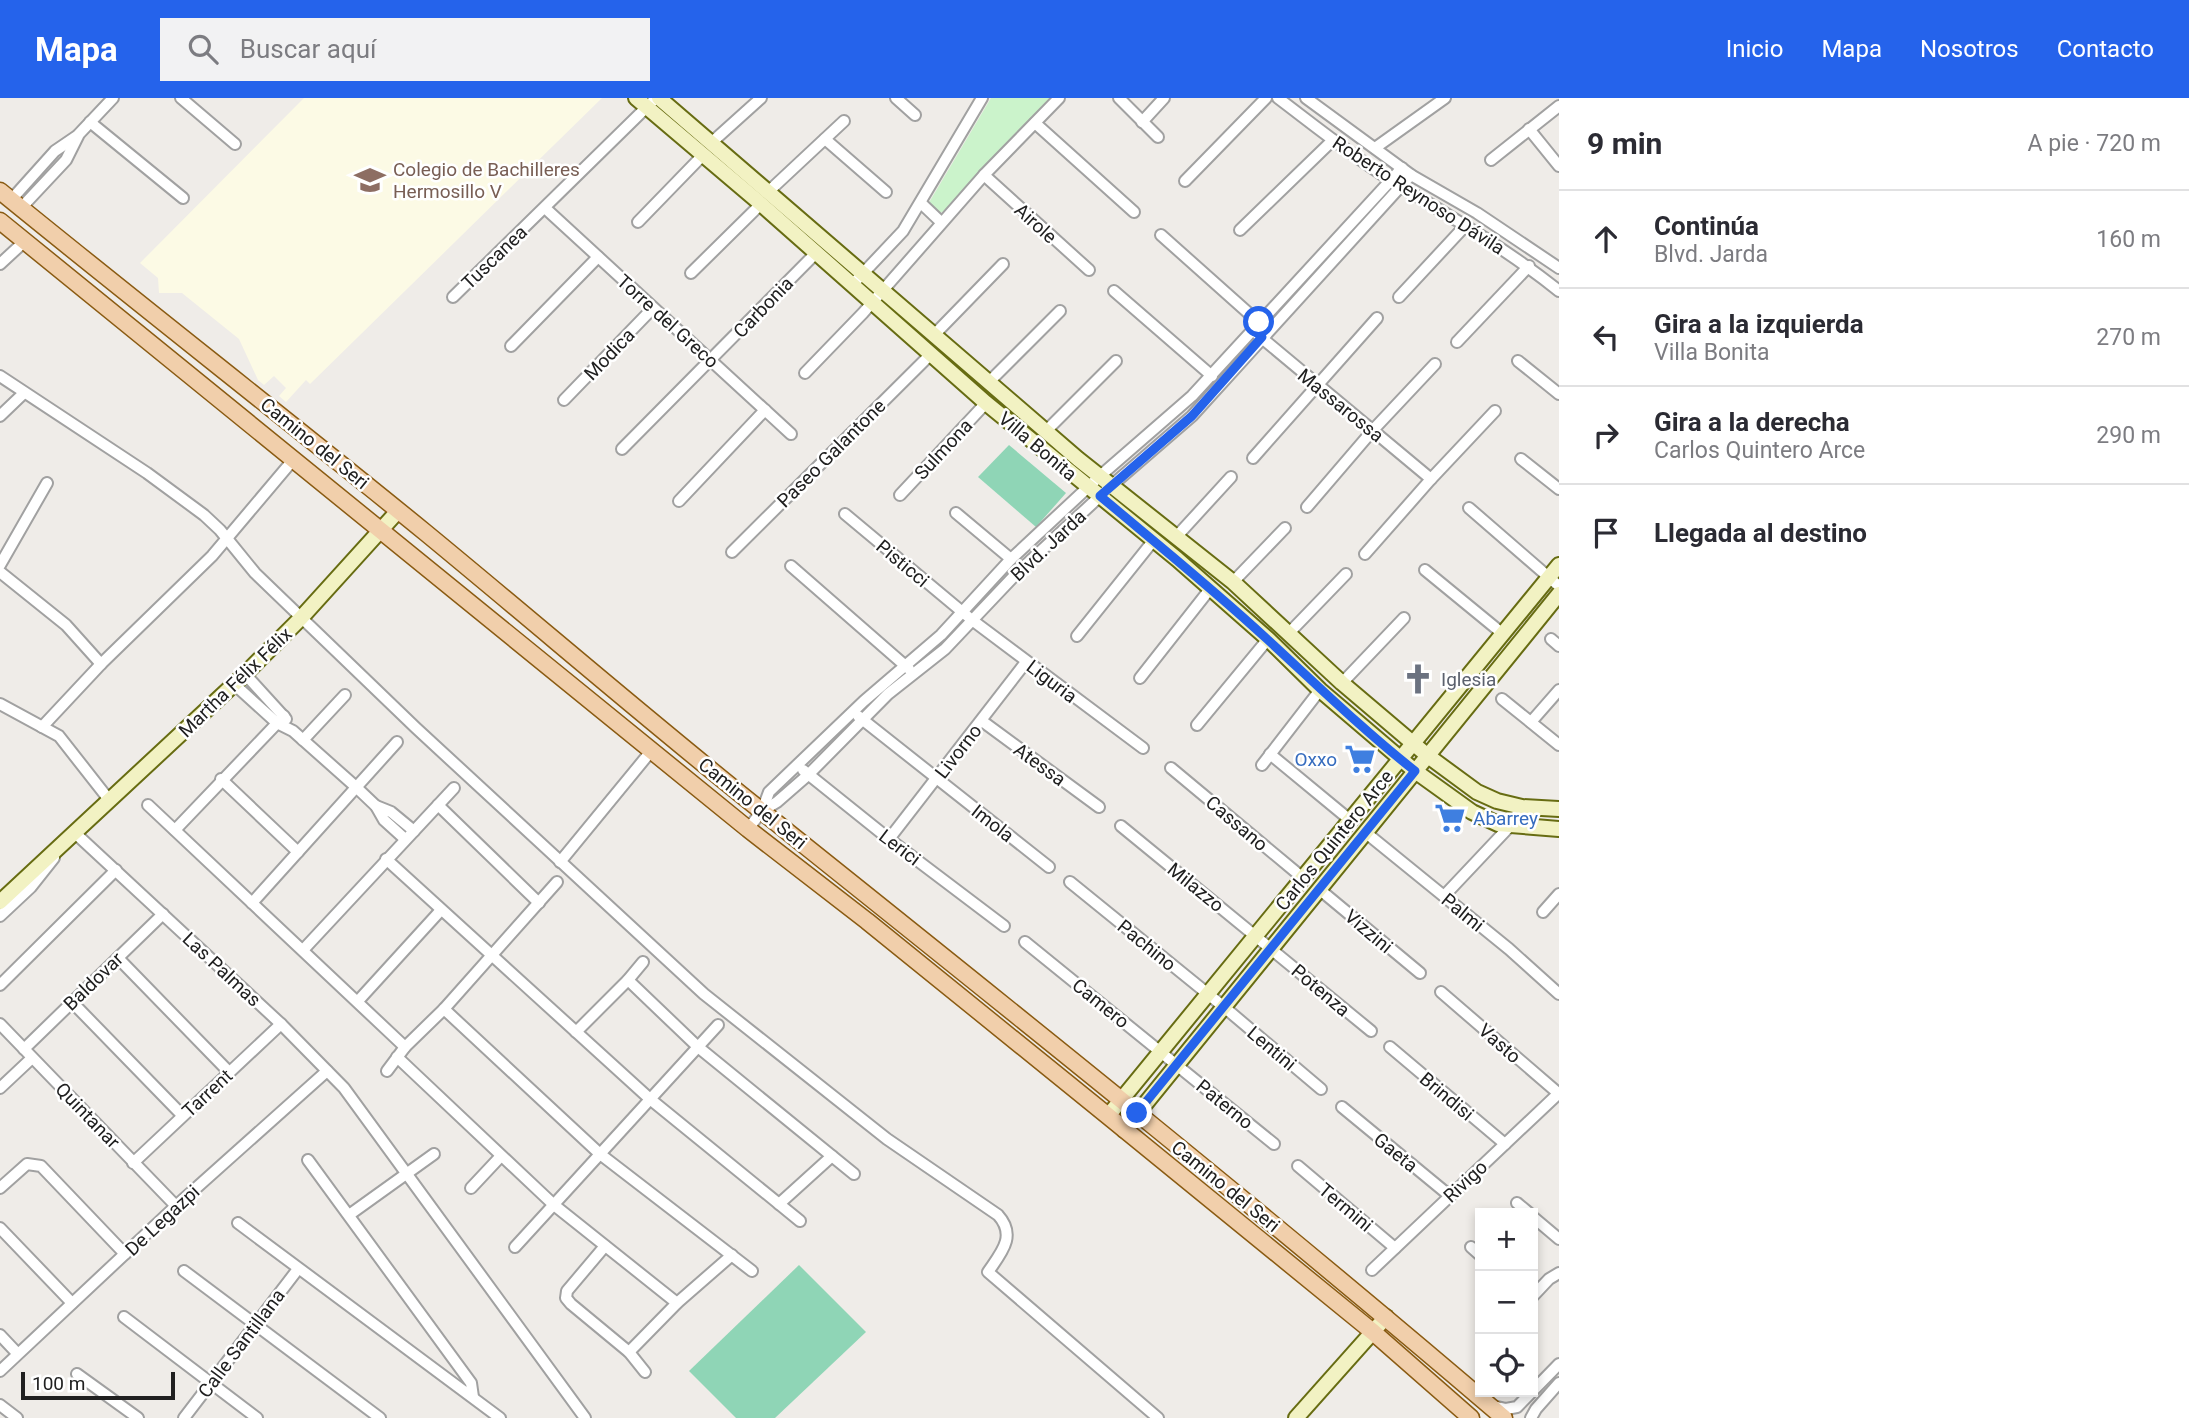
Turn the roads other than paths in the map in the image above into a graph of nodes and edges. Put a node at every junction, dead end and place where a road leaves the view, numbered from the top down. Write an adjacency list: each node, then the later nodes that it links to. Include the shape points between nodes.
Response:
1 (113, 98): 17 (street)
2 (181, 98): 25 (street)
3 (761, 98): 27 (street)
4 (896, 98): 15 (street)
5 (982, 98): 41 (street)
6 (1059, 98): 19 (street)
7 (1119, 98): 18 (street)
8 (1164, 98): 18 (street)
9 (1266, 98): 35 (street)
10 (1278, 98): 24 (street, Roberto Reynoso Dávila)
11 (1445, 98): 26 (street)
12 (649, 100): 27 (street, Villa Bonita); 42 (street, Tuscanea)
13 (1313, 100): 26 (street, Roberto Reynoso Dávila)
14 (1559, 106): 20 (street)
15 (915, 115)
16 (845, 121): 23 (street)
17 (90, 122): 21 (street); 38 (street)
18 (1142, 122): 22 (street)
19 (1039, 127): 33 (street); 43 (street)
20 (1530, 129): 30 (street); 31 (street)
21 (79, 135): 28 (street); 29 (street)
22 (1158, 137)
23 (825, 139): 37 (street); 39 (street)
24 (1333, 140): 34 (street, Roberto Reynoso Dávila); 48 (street)
25 (235, 144)
26 (1375, 148): 32 (street, Roberto Reynoso Dávila)
27 (707, 149): 39 (street, Villa Bonita); 45 (street)
28 (55, 151): 29 (street); 40 (street)
29 (66, 160): 40 (street)
30 (1491, 160)
31 (1559, 166)
32 (1406, 172): 34 (street, Blvd. Jarda); 36 (street, Blvd. Jarda); 55 (street, Roberto Reynoso Dávila)
33 (984, 175): 46 (street); 57 (street, Airole)
34 (1391, 180): 36 (street, Roberto Reynoso Dávila); 68 (street, Blvd. Jarda)
35 (1185, 181)
36 (1401, 186): 47 (street, Roberto Reynoso Dávila); 68 (street, Blvd. Jarda)
37 (887, 192)
38 (183, 198)
39 (764, 198): 51 (street, Villa Bonita); 58 (street); 59 (street, Villa Bonita)
40 (11, 199): 106 (main road, Camino del Seri)
41 (921, 203): 46 (street); 59 (street)
42 (545, 208): 52 (street, Torre del Greco); 63 (street, Tuscanea)
43 (1134, 212)
44 (0, 221): 50 (main road, Camino del Seri)
45 (638, 222)
46 (941, 222): 62 (street)
47 (1465, 226): 56 (street, Roberto Reynoso Dávila); 64 (street)
48 (1240, 230)
49 (1161, 234): 68 (street, Massarossa)
50 (25, 241): 53 (street); 95 (main road, Camino del Seri)
51 (816, 253): 59 (street, Villa Bonita); 73 (street, Carbonia)
52 (598, 257): 65 (street, Torre del Greco); 71 (street)
53 (0, 264)
54 (1003, 264): 69 (street)
55 (1558, 264)
56 (1529, 267): 61 (street, Roberto Reynoso Dávila); 70 (street)
57 (1089, 270)
58 (691, 273)
59 (858, 280): 62 (street, Villa Bonita)
60 (1114, 291): 78 (street)
61 (1559, 291)
62 (876, 296): 69 (street, Villa Bonita); 72 (street, Villa Bonita); 77 (street)
63 (453, 297)
64 (1399, 297)
65 (653, 308): 73 (street, Torre del Greco); 84 (street, Modica)
66 (1060, 311): 80 (street)
67 (1377, 318): 81 (street)
68 (1260, 330): 78 (street, Blvd. Jarda); 81 (street, Massarossa); 98 (street, Blvd. Jarda, via 1192,416)
69 (933, 336): 80 (street, Villa Bonita)
70 (1457, 342)
71 (511, 346)
72 (930, 355): 85 (street, Villa Bonita); 114 (street, Paseo Galantone)
73 (712, 361): 86 (street, Torre del Greco); 92 (street, Carbonia)
74 (1116, 361): 90 (street)
75 (1518, 361): 83 (street)
76 (1435, 365): 89 (street)
77 (805, 373)
78 (1208, 373): 98 (street, Blvd. Jarda, via 1179,410)
79 (0, 376): 82 (street)
80 (989, 382): 90 (street, Villa Bonita)
81 (1316, 385): 89 (street, Massarossa); 93 (street)
82 (24, 393): 88 (street); 112 (street, via 190,503)
83 (1559, 394)
84 (564, 400)
85 (986, 403): 101 (street, Villa Bonita); 102 (street, Sulmona)
86 (765, 410): 91 (street, Torre del Greco); 103 (street)
87 (1495, 411): 97 (street)
88 (0, 415)
89 (1373, 430): 97 (street, Massarossa); 104 (street)
90 (1046, 431): 98 (street, Villa Bonita)
91 (791, 434)
92 (622, 449)
93 (1253, 458)
94 (1521, 459): 100 (street)
95 (293, 460): 110 (main road, Camino del Seri); 112 (street)
96 (1231, 477): 111 (street)
97 (1430, 479): 115 (street)
98 (1106, 481): 101 (street, Blvd. Jarda); 111 (street, Villa Bonita)
99 (47, 483): 117 (street)
100 (1559, 489)
101 (1094, 492): 113 (street, Villa Bonita); 116 (street, Blvd. Jarda); 130 (street, Blvd. Jarda)
102 (900, 495)
103 (679, 501)
104 (1307, 506)
105 (1468, 508): 124 (street)
106 (398, 511): 110 (street, Martha Félix Félix); 177 (main road, Camino del Seri)
107 (956, 513): 116 (street)
108 (845, 514): 127 (street, Pisticci)
109 (1285, 528): 123 (street)
110 (379, 530): 128 (street, Martha Félix Félix); 157 (main road, Camino del Seri)
111 (1177, 536): 123 (street, Villa Bonita)
112 (226, 538): 128 (street); 136 (street)
113 (1153, 541): 125 (street, Villa Bonita); 133 (street)
114 (732, 552)
115 (1365, 554)
116 (1011, 559): 127 (street, Blvd. Jarda)
117 (0, 565)
118 (1559, 565): 124 (street, Carlos Quintero Arce)
119 (791, 566): 137 (street)
120 (1425, 570): 132 (street)
121 (0, 572): 136 (street, via 66,625)
122 (1346, 574): 131 (street)
123 (1233, 582): 131 (street, Villa Bonita)
124 (1554, 582): 132 (street, Carlos Quintero Arce)
125 (1210, 589): 134 (street, Villa Bonita); 138 (street)
126 (1559, 594): 159 (street, Carlos Quintero Arce)
127 (962, 611): 130 (street, Liguria); 137 (street, Blvd. Jarda)
128 (301, 618): 139 (street, Martha Félix Félix); 192 (street)
129 (1404, 618): 140 (street)
130 (972, 620): 135 (street, Liguria); 137 (street, Blvd. Jarda, via 946,649)
131 (1289, 633): 140 (street, Villa Bonita)
132 (1503, 634): 154 (street, Carlos Quintero Arce)
133 (1077, 636)
134 (1268, 639): 141 (street, Villa Bonita); 150 (street)
135 (1027, 662): 148 (street, Livorno); 156 (street, Liguria)
136 (101, 664): 151 (street)
137 (909, 669): 146 (street, Blvd. Jarda)
138 (1139, 678)
139 (239, 679): 147 (street); 170 (street, Martha Félix Félix)
140 (1342, 683): 154 (street, Villa Bonita)
141 (1320, 690): 158 (street); 160 (street, Villa Bonita)
142 (1559, 690): 149 (street)
143 (345, 695): 152 (street)
144 (1502, 699): 149 (street)
145 (0, 704): 151 (street)
146 (858, 716): 161 (street, Blvd. Jarda); 165 (street, Blvd. Jarda); 166 (street, Imola)
147 (280, 719): 152 (street); 167 (street)
148 (982, 721): 166 (street, Livorno); 174 (street, Atessa)
149 (1531, 722): 155 (street)
150 (1198, 725)
151 (43, 727): 170 (street, via 60,737)
152 (303, 740): 168 (street)
153 (397, 742): 168 (street)
154 (1413, 744): 159 (street, Villa Bonita); 160 (street, Carlos Quintero Arce)
155 (1559, 745)
156 (1143, 748)
157 (652, 750): 181 (main road, Camino del Seri); 192 (street)
158 (1270, 754): 162 (street); 178 (street)
159 (1428, 756): 164 (street, Carlos Quintero Arce); 175 (street, Villa Bonita, via 1477,792)
160 (1400, 759): 164 (street, Villa Bonita); 178 (street, Carlos Quintero Arce)
161 (799, 765): 165 (street, Lerici); 177 (street, Blvd. Jarda, via 769,792)
162 (1262, 765)
163 (1171, 768): 195 (street, Cassano)
164 (1415, 771): 180 (street, Villa Bonita, via 1472,812); 185 (street, Carlos Quintero Arce)
165 (807, 775): 177 (street, Blvd. Jarda); 188 (street, Lerici)
166 (937, 778): 188 (street, Livorno); 193 (street, Imola)
167 (221, 779): 183 (street); 190 (street)
168 (356, 787): 173 (street); 190 (street)
169 (454, 788): 172 (street)
170 (110, 801): 186 (street, Martha Félix Félix)
171 (148, 805): 183 (street)
172 (438, 805): 184 (street); 203 (street)
173 (376, 806): 184 (street, via 391,811); 187 (street)
174 (1098, 807)
175 (1522, 807): 176 (street, Villa Bonita); 180 (street)
176 (1559, 809)
177 (762, 811): 181 (street); 208 (main road, Camino del Seri)
178 (1350, 820): 195 (street, Carlos Quintero Arce)
179 (1121, 826): 211 (street, Milazzo)
180 (1510, 826): 182 (street, Villa Bonita); 200 (street)
181 (748, 829): 209 (main road, Camino del Seri)
182 (1559, 829)
183 (175, 830): 202 (street)
184 (414, 831): 187 (street)
185 (1365, 832): 198 (street, Carlos Quintero Arce); 200 (street, Palmi)
186 (75, 833): 189 (street, Martha Félix Félix); 194 (street, Las Palmas)
187 (405, 839): 191 (street)
188 (889, 839): 210 (street, Lerici)
189 (63, 844): 201 (street, Martha Félix Félix); 207 (street, via 31,887)
190 (298, 852): 202 (street)
191 (386, 859): 204 (street); 214 (street)
192 (560, 862): 317 (street, via 705,994 887,1139 998,1215 1004,1222 1007,1245 988,1272)
193 (1049, 867)
194 (116, 870): 206 (street, Las Palmas); 220 (street)
195 (1303, 878): 211 (street, Carlos Quintero Arce)
196 (557, 882): 203 (street)
197 (1070, 882): 222 (street, Pachino)
198 (1319, 889): 213 (street, Carlos Quintero Arce); 218 (street, Vizzini)
199 (1559, 894): 205 (street)
200 (1444, 896): 223 (street, Palmi)
201 (0, 902)
202 (252, 902): 214 (street)
203 (539, 903): 215 (street)
204 (441, 910): 215 (street); 224 (street)
205 (1543, 912)
206 (163, 914): 216 (street, Baldovar); 229 (street, Las Palmas)
207 (0, 916)
208 (896, 916): 209 (main road); 248 (main road, Camino del Seri)
209 (867, 921): 252 (main road, Camino del Seri)
210 (1004, 926)
211 (1256, 936): 213 (street, Milazzo); 222 (street, Carlos Quintero Arce)
212 (1025, 942): 237 (street, Camero)
213 (1271, 948): 226 (street, Carlos Quintero Arce); 231 (street, Potenza)
214 (303, 950): 224 (street)
215 (492, 957): 227 (street); 232 (street)
216 (118, 958): 225 (street, Baldovar); 243 (street)
217 (643, 962): 219 (street)
218 (1420, 974)
219 (628, 980): 232 (street); 234 (street)
220 (0, 985)
221 (1441, 992): 246 (street, Vasto)
222 (1208, 994): 226 (street, Pachino); 237 (street, Carlos Quintero Arce)
223 (1559, 995)
224 (358, 1001): 233 (street)
225 (72, 1002): 236 (street, Baldovar); 251 (street)
226 (1224, 1007): 240 (street, Carlos Quintero Arce); 245 (street, Lentini)
227 (444, 1009): 233 (street); 257 (street)
228 (0, 1024): 236 (street, Quintanar)
229 (281, 1024): 242 (street, Las Palmas); 243 (street, Tarrent)
230 (718, 1025): 234 (street)
231 (1371, 1031)
232 (576, 1032): 247 (street)
233 (405, 1047): 238 (street)
234 (698, 1047): 247 (street); 259 (street)
235 (1390, 1047): 255 (street, Brindisi)
236 (24, 1049): 239 (street, Quintanar)
237 (1161, 1052): 240 (street, Camero); 248 (street, Carlos Quintero Arce)
238 (397, 1057): 241 (street); 258 (street)
239 (32, 1058): 244 (street); 261 (street, Quintanar)
240 (1176, 1065): 250 (street, Carlos Quintero Arce); 254 (street, Paterno)
241 (387, 1070)
242 (327, 1071): 263 (street, Las Palmas); 271 (street, De Legazpi)
243 (229, 1072): 251 (street, Tarrent)
244 (0, 1088)
245 (1321, 1089)
246 (1559, 1093): 255 (street, Rivigo)
247 (650, 1099): 257 (street); 269 (street)
248 (1121, 1100): 250 (main road, Camino del Seri); 252 (street, Carlos Quintero Arce)
249 (1342, 1107): 267 (street, Gaeta)
250 (1137, 1113): 253 (street, Carlos Quintero Arce); 294 (main road, Camino del Seri)
251 (182, 1115): 261 (street, Tarrent)
252 (1108, 1116): 253 (main road, Camino del Seri)
253 (1124, 1129): 297 (main road, Camino del Seri)
254 (1274, 1144)
255 (1505, 1144): 267 (street, Rivigo)
256 (434, 1154): 263 (street)
257 (600, 1154): 270 (street); 285 (street)
258 (501, 1156): 266 (street); 270 (street)
259 (832, 1156): 264 (street); 269 (street)
260 (308, 1160): 273 (street)
261 (133, 1163): 271 (street, Quintanar)
262 (1298, 1166): 282 (street, Termini)
263 (408, 1173): 273 (street); 316 (street, Las Palmas)
264 (854, 1174)
265 (0, 1188): 284 (street, via 27,1164 41,1166)
266 (471, 1188)
267 (1450, 1196): 282 (street, Rivigo)
268 (1517, 1203): 272 (street)
269 (779, 1204): 274 (street)
270 (554, 1205): 279 (street); 280 (street)
271 (176, 1206): 284 (street, De Legazpi)
272 (1523, 1208)
273 (349, 1215): 307 (street, via 471,1383)
274 (800, 1221)
275 (1538, 1221): 278 (street)
276 (238, 1223): 286 (street)
277 (0, 1228): 292 (street)
278 (1559, 1239)
279 (605, 1246): 293 (street); 299 (street, via 566,1298)
280 (515, 1247)
281 (1471, 1247): 283 (street)
282 (1395, 1248): 288 (street, Rivigo)
283 (1475, 1251)
284 (125, 1254): 292 (street, De Legazpi)
285 (732, 1255): 287 (street); 293 (street)
286 (298, 1269): 296 (street, Calle Santillana); 307 (street)
287 (752, 1270)
288 (1372, 1270)
289 (184, 1271): 296 (street)
290 (1559, 1273): 291 (street)
291 (1538, 1291)
292 (72, 1303): 300 (street, De Legazpi)
293 (677, 1303): 299 (street)
294 (1386, 1317): 297 (street); 309 (main road, Camino del Seri)
295 (124, 1318): 305 (street)
296 (255, 1325): 305 (street, Calle Santillana); 314 (street)
297 (1373, 1332): 318 (street); 319 (main road, Camino del Seri)
298 (0, 1335): 300 (street)
299 (629, 1352): 303 (street)
300 (17, 1353): 302 (street, De Legazpi)
301 (1559, 1364): 309 (street, via 1517,1408)
302 (0, 1371)
303 (645, 1372)
304 (77, 1374): 311 (street)
305 (210, 1383): 312 (street, Calle Santillana); 313 (street)
306 (1559, 1383): 321 (street)
307 (473, 1397): 315 (street)
308 (0, 1405): 310 (street)
309 (1490, 1406): 320 (main road, Camino del Seri)
310 (17, 1418)
311 (138, 1418)
312 (184, 1418)
313 (257, 1418)
314 (380, 1418)
315 (500, 1418)
316 (584, 1418)
317 (1158, 1418)
318 (1296, 1418)
319 (1471, 1418)
320 (1504, 1418)
321 (1531, 1418)

